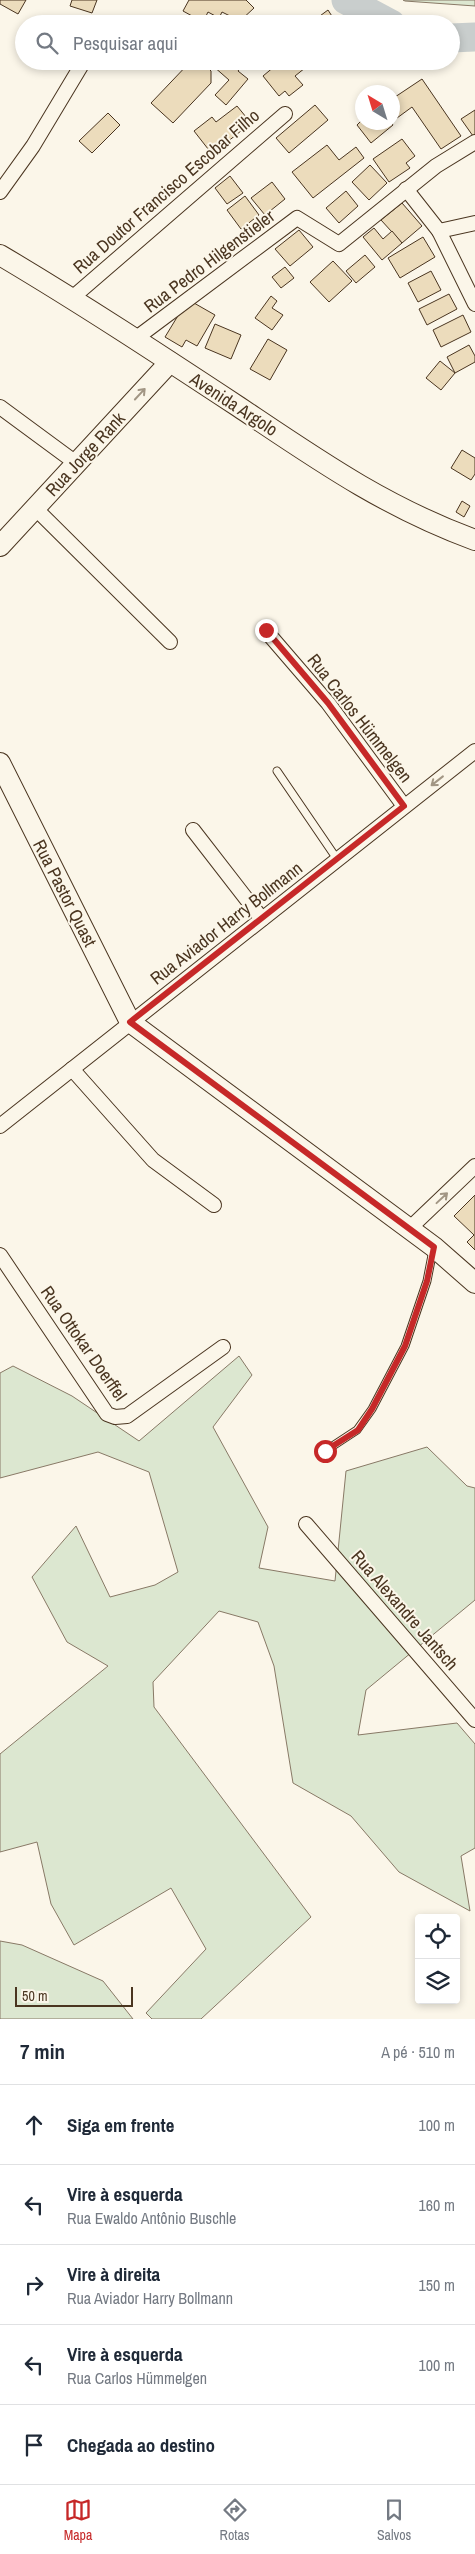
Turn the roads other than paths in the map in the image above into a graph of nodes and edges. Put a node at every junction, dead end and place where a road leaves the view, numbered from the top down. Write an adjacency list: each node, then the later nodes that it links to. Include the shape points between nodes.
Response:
1 (78, 70): 5 (street, via 34,146)
2 (285, 114): 9 (street, Rua Doutor Francisco Escobar Filho)
3 (475, 142): 4 (street, Rua Pedro Hilgenstieler)
4 (406, 189): 7 (street); 11 (street, Rua Pedro Hilgenstieler, via 339,244 298,218)
5 (0, 192)
6 (475, 223): 7 (street)
7 (439, 231): 10 (street)
8 (0, 255): 9 (street, Avenida Argolo)
9 (72, 298): 11 (street, Avenida Argolo)
10 (475, 304)
11 (135, 339): 12 (street, Avenida Argolo)
12 (170, 362): 14 (street, Rua Jorge Rank, one-way to 12); 16 (street, Avenida Argolo, via 363,489 426,521)
13 (0, 407): 14 (street)
14 (76, 463): 15 (street, Rua Jorge Rank)
15 (35, 508): 17 (street, Rua Jorge Rank); 19 (street)
16 (475, 540)
17 (0, 546)
18 (266, 630): 23 (street, Rua Carlos Hümmelgen, via 328,703)
19 (170, 642)
20 (475, 751): 23 (street, Rua Aviador Harry Bollmann, one-way to 23)
21 (0, 763): 27 (street, Rua Pastor Quast)
22 (278, 771): 25 (lane)
23 (404, 806): 25 (street, Rua Aviador Harry Bollmann)
24 (193, 830): 26 (street)
25 (337, 859): 26 (street, Rua Aviador Harry Bollmann)
26 (262, 918): 27 (street, Rua Aviador Harry Bollmann)
27 (130, 1022): 28 (street, Rua Aviador Harry Bollmann); 32 (street)
28 (72, 1069): 29 (street, Rua Aviador Harry Bollmann); 31 (street, via 153,1160)
29 (0, 1126)
30 (475, 1166): 32 (street, one-way to 30)
31 (214, 1205)
32 (409, 1229): 33 (street)
33 (434, 1247): 35 (street); 37 (lane, via 427,1281 405,1346 372,1409 358,1430)
34 (0, 1255): 36 (street, Rua Ottokar Doerffel, via 107,1414 127,1416)
35 (475, 1283)
36 (223, 1347)
37 (325, 1451)
38 (306, 1524): 39 (street, Rua Alexandre Jantsch)
39 (475, 1720)

